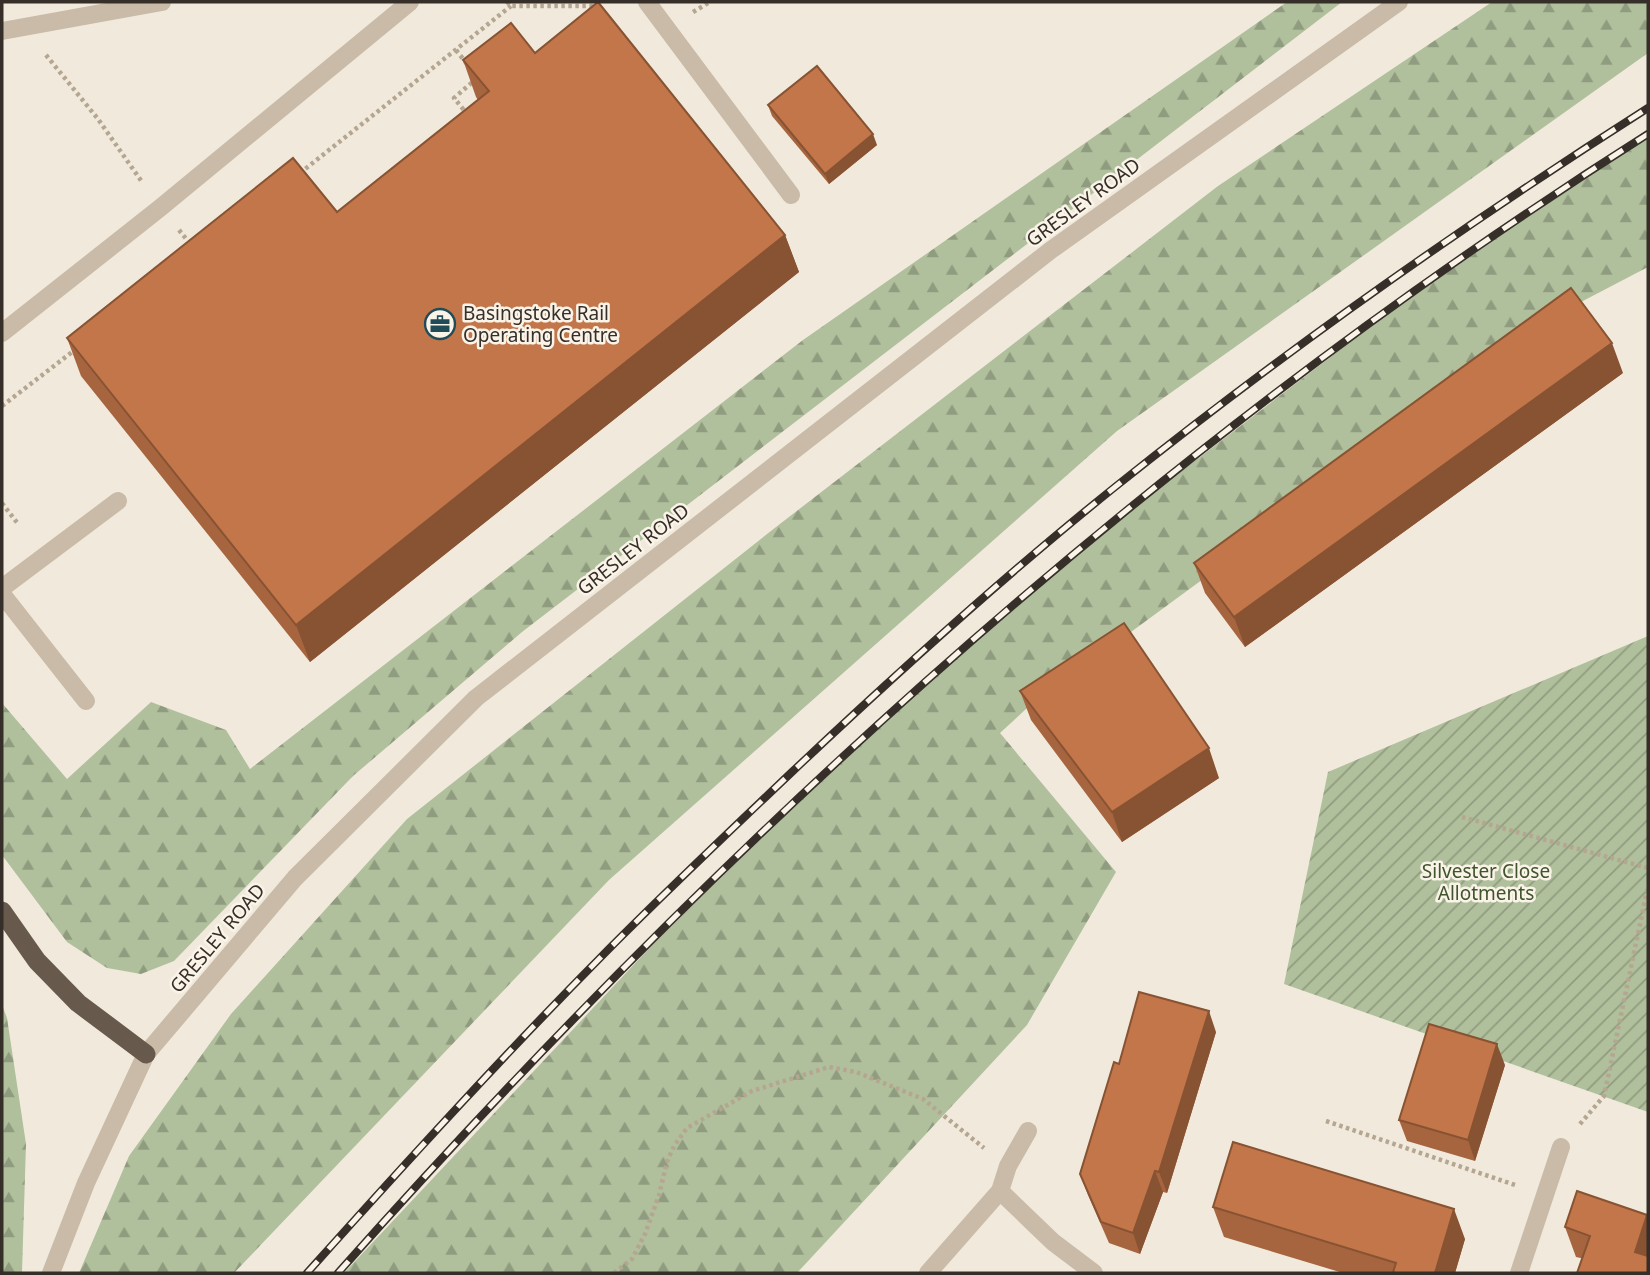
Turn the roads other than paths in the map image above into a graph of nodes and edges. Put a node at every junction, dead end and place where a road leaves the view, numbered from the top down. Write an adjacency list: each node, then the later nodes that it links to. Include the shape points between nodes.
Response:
1 (162, 2): 5 (street)
2 (410, 2): 7 (street)
3 (647, 2): 6 (street)
4 (1399, 2): 13 (street, GRESLEY ROAD, via 1051,250 476,698 295,878)
5 (2, 31)
6 (791, 195)
7 (2, 332)
8 (118, 501): 9 (street)
9 (2, 588)
10 (2, 594): 11 (street)
11 (86, 701)
12 (2, 911): 13 (highway, via 37,961 78,1003)
13 (146, 1054): 17 (street, GRESLEY ROAD, via 86,1183)
14 (1028, 1131): 16 (street)
15 (1561, 1147): 20 (street)
16 (1000, 1191): 18 (street); 19 (street, via 1053,1242)
17 (51, 1273)
18 (928, 1273)
19 (1094, 1273)
20 (1519, 1273)

